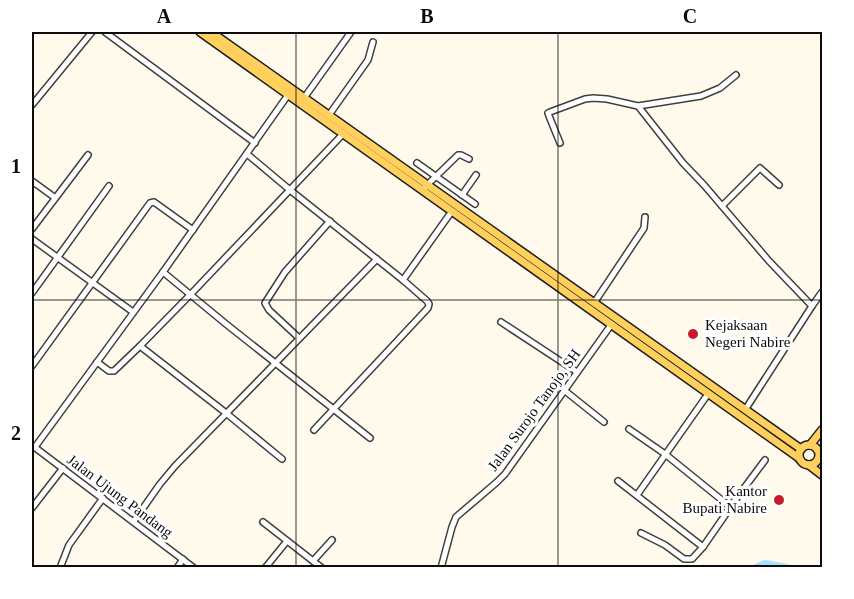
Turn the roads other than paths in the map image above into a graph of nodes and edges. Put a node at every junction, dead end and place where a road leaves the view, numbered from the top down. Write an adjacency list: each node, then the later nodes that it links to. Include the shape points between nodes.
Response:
1 (92, 32): 10 (street)
2 (105, 32): 14 (street)
3 (200, 32): 8 (main road)
4 (211, 32): 9 (main road)
5 (351, 32): 9 (street)
6 (373, 42): 12 (street, via 368,60)
7 (736, 75): 11 (street, via 701,96)
8 (288, 94): 13 (main road); 14 (street)
9 (304, 98): 12 (main road)
10 (32, 105)
11 (638, 106): 15 (street, via 593,98 550,112); 30 (street)
12 (329, 115): 25 (main road)
13 (343, 134): 25 (main road); 26 (street)
14 (255, 142): 16 (street)
15 (560, 143)
16 (247, 154): 26 (street); 35 (street)
17 (88, 155): 28 (street)
18 (469, 159): 21 (street, via 458,155)
19 (417, 163): 21 (street)
20 (476, 175): 27 (street)
21 (435, 176): 25 (street); 27 (street)
22 (32, 181): 28 (street)
23 (779, 185): 30 (street, via 760,168)
24 (109, 186): 37 (street)
25 (425, 188): 31 (main road); 42 (main road)
26 (290, 190): 33 (street); 45 (street)
27 (462, 195): 29 (street)
28 (54, 197): 34 (street)
29 (475, 204)
30 (722, 206): 47 (street)
31 (452, 211): 40 (street); 42 (main road)
32 (645, 218): 46 (street, via 644,228)
33 (330, 221): 38 (street); 51 (street, via 285,272 265,303)
34 (32, 228)
35 (193, 230): 39 (street); 41 (street, via 151,202)
36 (32, 238): 37 (street)
37 (57, 257): 41 (street); 44 (street)
38 (376, 259): 40 (street); 51 (street)
39 (163, 272): 45 (street); 48 (street)
40 (403, 280): 60 (street, via 429,305)
41 (92, 282): 48 (street); 55 (street)
42 (570, 291): 46 (main road); 50 (main road)
43 (822, 292): 47 (street)
44 (32, 293)
45 (190, 295): 52 (street); 54 (street)
46 (594, 303): 56 (main road)
47 (812, 306): 61 (street)
48 (133, 312): 53 (street)
49 (501, 322): 57 (street)
50 (611, 325): 56 (main road); 57 (street, Jalan Surojo Tanojo, SH)
51 (299, 338): 54 (street)
52 (140, 346): 53 (street, via 114,371); 62 (street)
53 (97, 362): 69 (street)
54 (275, 362): 60 (street); 62 (street)
55 (32, 366)
56 (677, 366): 59 (main road); 61 (main road)
57 (577, 372): 58 (street, Jalan Surojo Tanojo, SH)
58 (564, 390): 63 (street); 98 (street, Jalan Surojo Tanojo, SH, via 501,478 456,517)
59 (708, 394): 72 (street); 73 (main road)
60 (334, 409): 65 (street); 67 (street)
61 (745, 410): 71 (main road)
62 (226, 413): 74 (street); 85 (street, via 171,470)
63 (604, 422)
64 (629, 429): 72 (street)
65 (314, 430)
66 (822, 430): 68 (main road)
67 (370, 438)
68 (810, 445): 70 (main road); 71 (main road)
69 (33, 446): 78 (street, Jalan Ujung Pandang)
70 (821, 448): 76 (main road)
71 (801, 449): 73 (main road)
72 (665, 454): 81 (street); 83 (street)
73 (799, 458): 77 (main road)
74 (282, 459)
75 (765, 460): 83 (street)
76 (820, 464): 77 (main road)
77 (809, 465): 79 (main road)
78 (63, 468): 82 (street, Jalan Ujung Pandang); 84 (street)
79 (822, 475)
80 (618, 481): 81 (street)
81 (637, 495): 90 (street)
82 (103, 498): 85 (street, Jalan Ujung Pandang); 93 (street, via 73,539)
83 (730, 507): 90 (street)
84 (32, 508)
85 (134, 521): 91 (street, Jalan Ujung Pandang)
86 (263, 522): 89 (street)
87 (641, 533): 90 (street, via 684,559 692,559)
88 (332, 540): 92 (street)
89 (287, 541): 92 (street); 96 (street)
90 (703, 547)
91 (183, 559): 94 (street); 95 (street, Jalan Ujung Pandang)
92 (313, 561): 97 (street)
93 (60, 567)
94 (177, 567)
95 (194, 567)
96 (265, 567)
97 (322, 567)
98 (441, 567)

